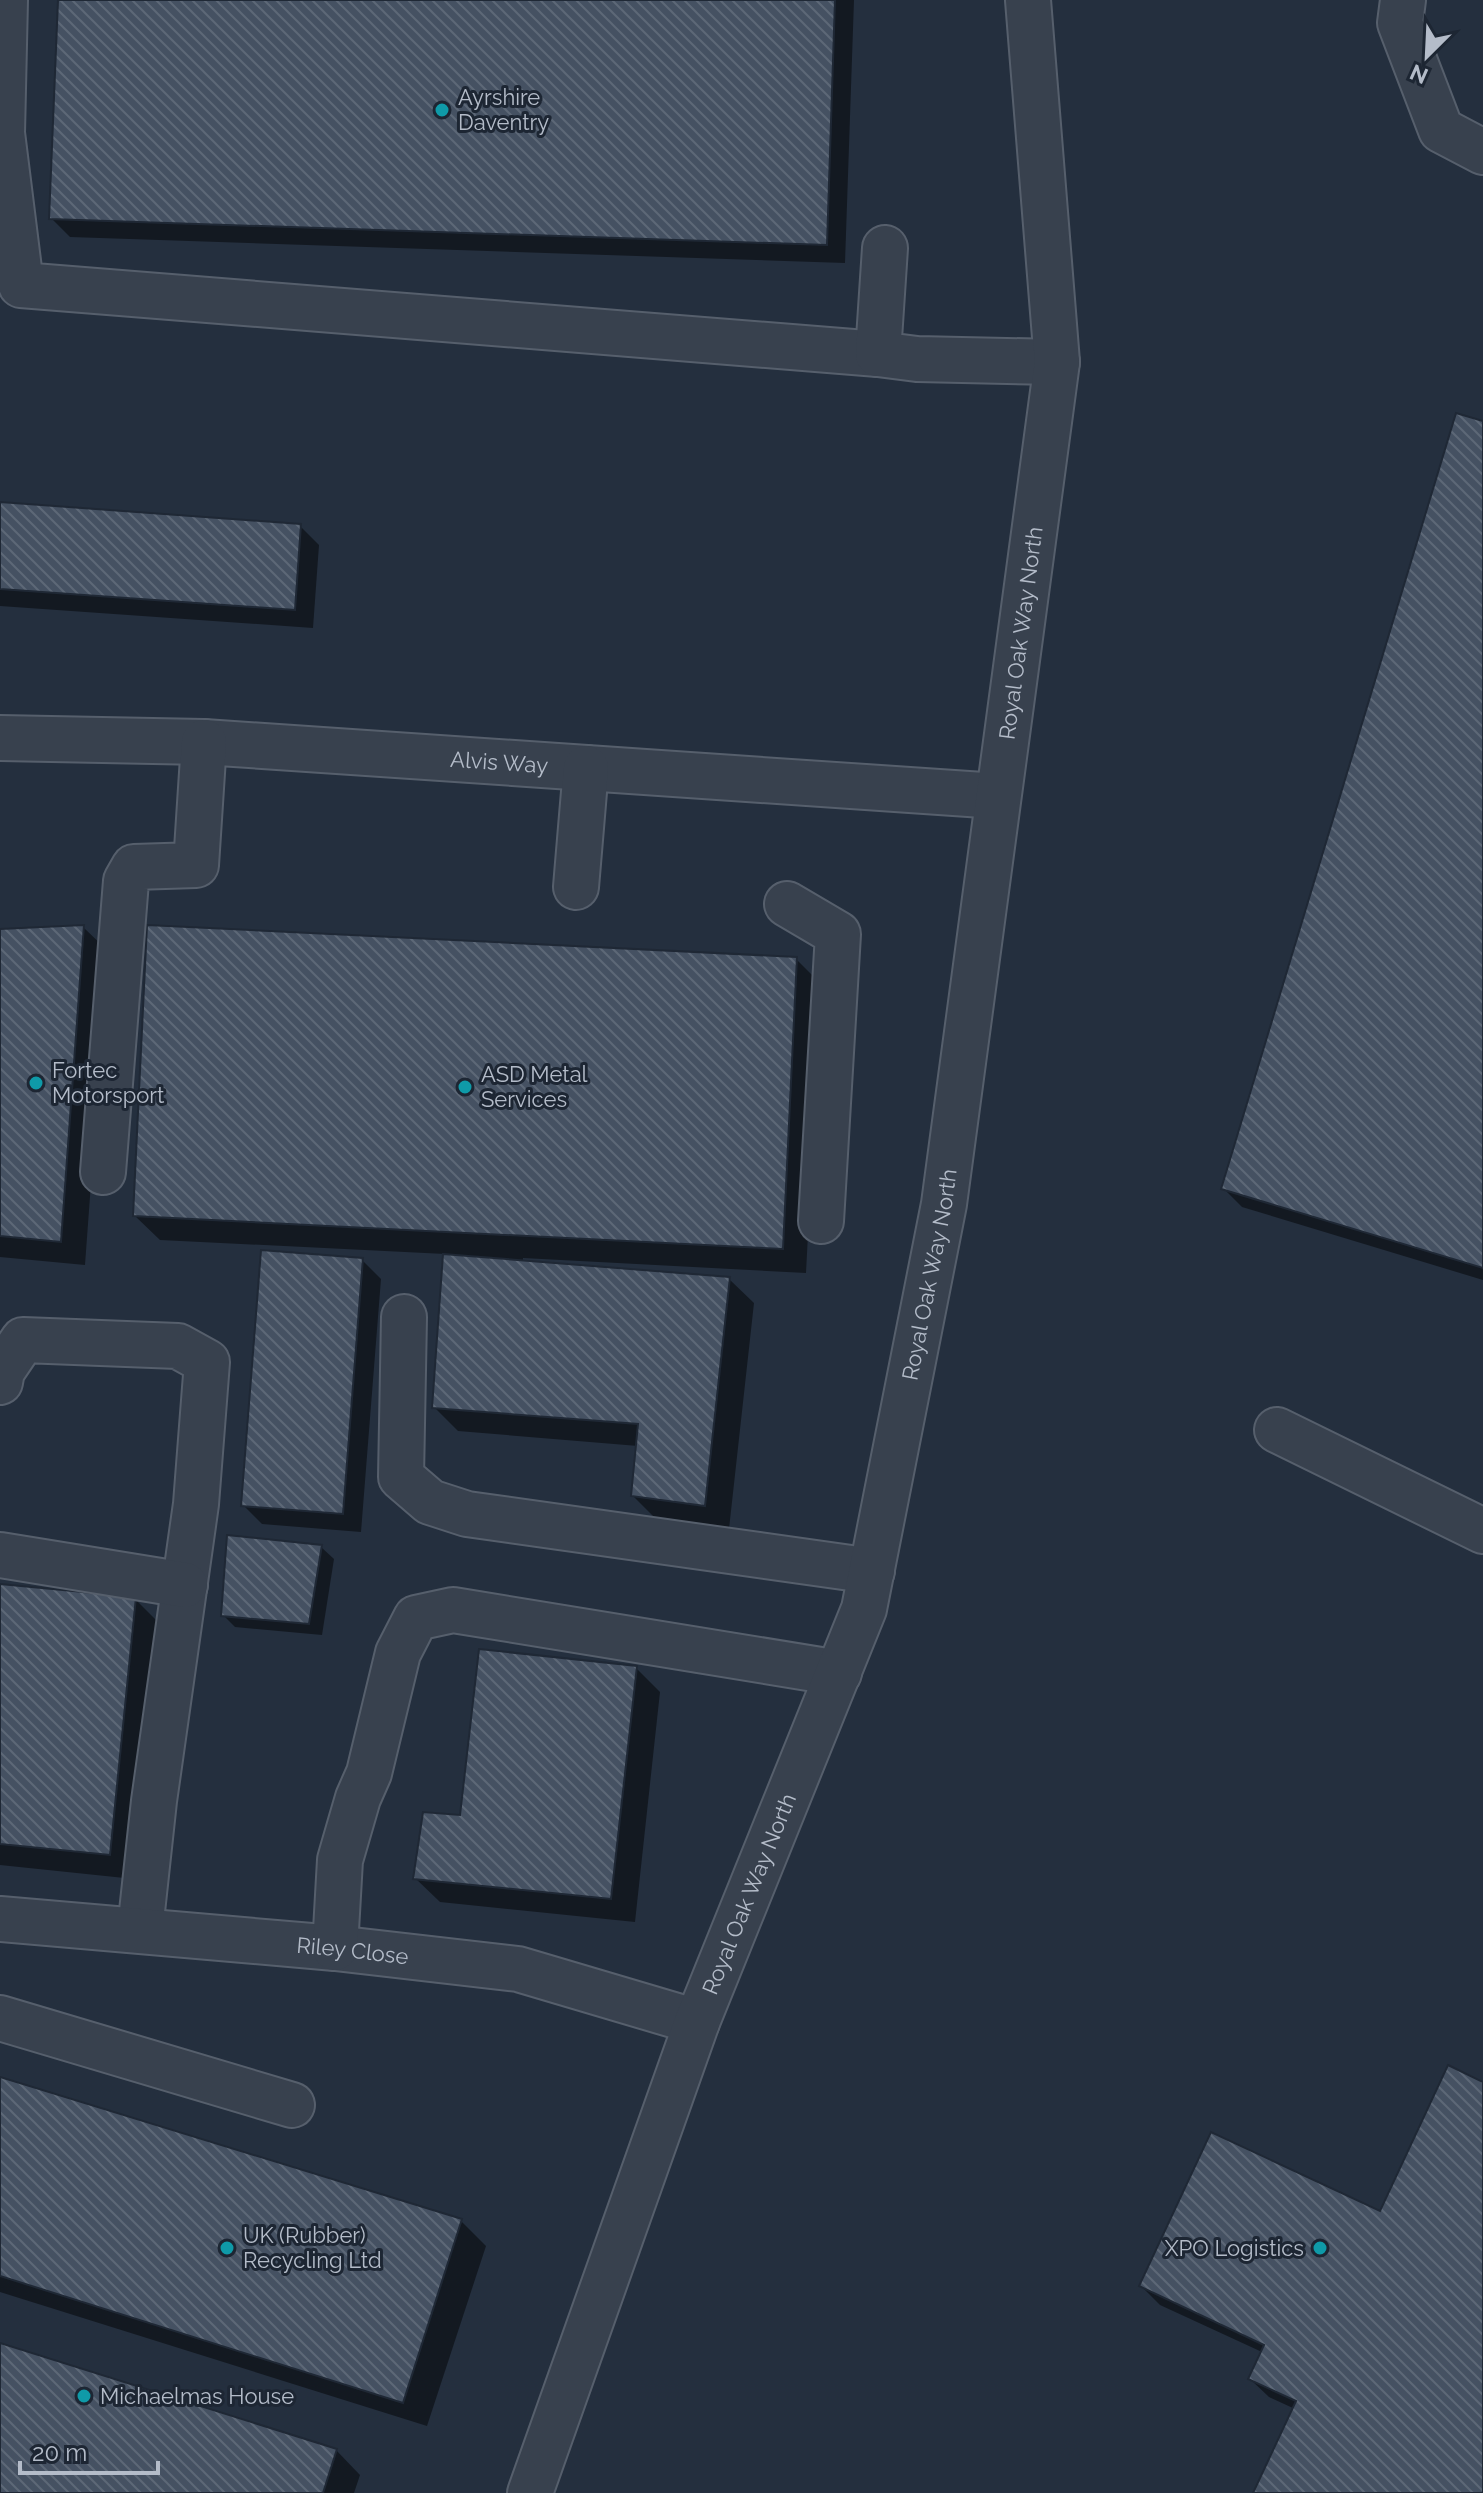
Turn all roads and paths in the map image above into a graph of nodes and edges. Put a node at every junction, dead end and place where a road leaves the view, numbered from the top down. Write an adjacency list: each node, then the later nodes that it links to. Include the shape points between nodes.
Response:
1 (5, 0): 6 (street, via 2,133 21,285)
2 (1028, 0): 7 (street, Royal Oak Way North)
3 (1403, 0): 4 (street, via 1400,23 1441,130)
4 (1483, 152)
5 (885, 248): 6 (street)
6 (878, 354): 7 (street)
7 (1057, 362): 11 (street, Royal Oak Way North)
8 (0, 738): 9 (street, Alvis Way)
9 (204, 742): 10 (street, Alvis Way); 14 (street, via 196,865 134,867 126,881)
10 (586, 768): 11 (street, Alvis Way); 12 (street)
11 (998, 796): 21 (street, Royal Oak Way North, via 944,1204)
12 (576, 887)
13 (787, 904): 15 (street, via 838,934)
14 (103, 1172)
15 (821, 1221)
16 (404, 1317): 21 (street, via 401,1477 430,1502 467,1514)
17 (0, 1382): 22 (street, via 23,1340 178,1346 207,1362)
18 (1277, 1430): 19 (street)
19 (1483, 1531)
20 (0, 1555): 22 (street)
21 (872, 1571): 23 (street, Royal Oak Way North, via 864,1609)
22 (185, 1585): 25 (street)
23 (839, 1673): 26 (street, via 453,1610 416,1618 398,1653 369,1773 340,1860); 28 (street, Royal Oak Way North)
24 (0, 1919): 25 (street, Riley Close)
25 (140, 1930): 26 (street, Riley Close)
26 (335, 1948): 28 (street, Riley Close, via 518,1969)
27 (0, 2018): 29 (street)
28 (697, 2022): 30 (street, Royal Oak Way North)
29 (292, 2105)
30 (530, 2493)

